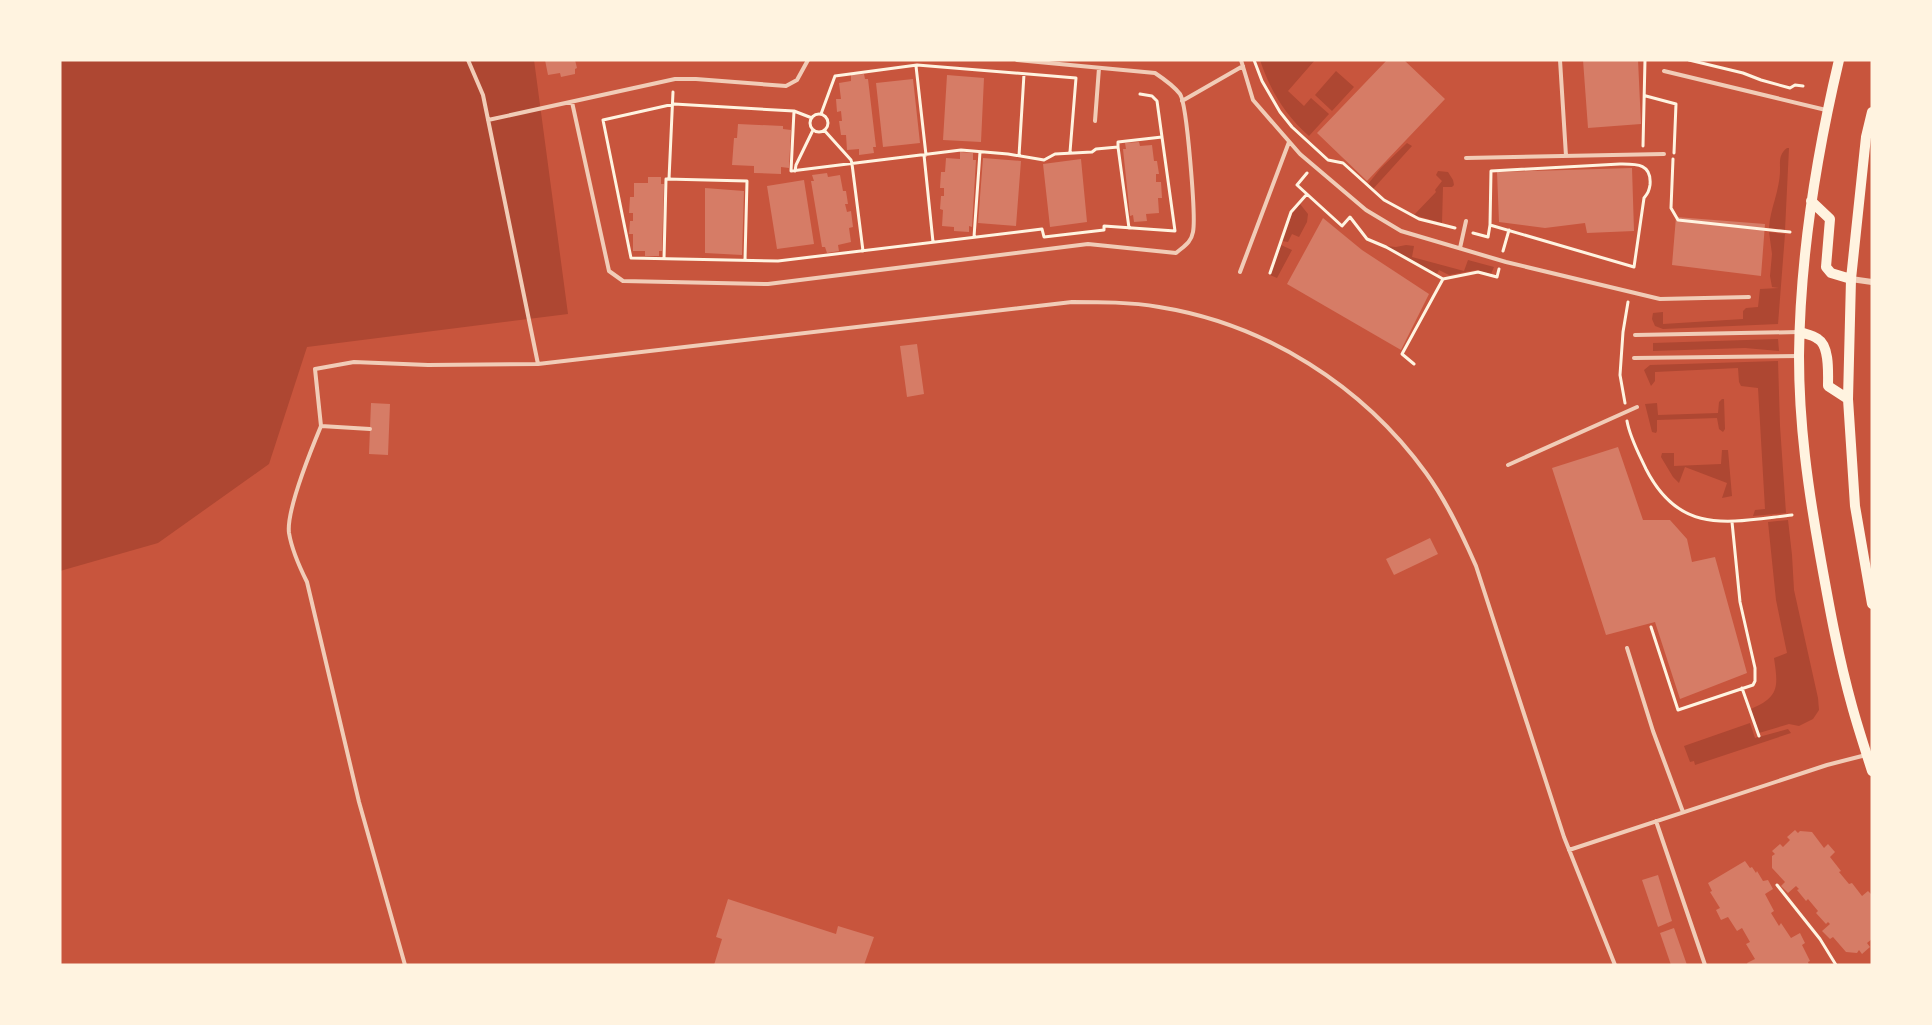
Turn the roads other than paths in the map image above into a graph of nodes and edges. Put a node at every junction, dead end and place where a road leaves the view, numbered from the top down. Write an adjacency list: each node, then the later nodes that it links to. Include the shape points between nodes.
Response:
1 (468, 60): 14 (lane, via 483,95)
2 (808, 60): 11 (lane, via 797,80 786,86 675,79)
3 (1017, 60): 8 (lane)
4 (1240, 60): 7 (lane)
5 (1560, 60): 18 (lane)
6 (1839, 60): 12 (main road)
7 (1242, 66): 10 (lane); 16 (lane, via 1253,100)
8 (1099, 68): 10 (lane, via 1155,73 1181,95); 15 (lane)
9 (1664, 71): 12 (lane)
10 (1182, 101): 11 (lane, via 1195,214 1189,243 1176,253 1088,244 768,284 623,282 609,271)
11 (572, 102): 14 (lane)
12 (1828, 110): 20 (main road)
13 (1872, 112): 24 (main road)
14 (488, 120): 31 (lane)
15 (1095, 121)
16 (1289, 142): 22 (lane, via 1366,210 1401,231); 23 (lane)
17 (1664, 154): 18 (lane)
18 (1566, 156): 19 (lane)
19 (1466, 158)
20 (1811, 201): 24 (main road, via 1830,219 1827,267 1831,273); 27 (main road)
21 (1466, 221): 22 (lane)
22 (1460, 248): 26 (lane, via 1660,299)
23 (1240, 272)
24 (1851, 279): 25 (street); 32 (main road)
25 (1872, 282)
26 (1749, 297)
27 (1800, 332): 28 (lane); 29 (main road); 32 (main road, via 1823,343 1828,386)
28 (1635, 335)
29 (1799, 356): 30 (lane); 39 (main road, via 1804,463 1813,516 1844,673)
30 (1634, 357)
31 (538, 364): 34 (lane, via 354,362 315,369); 43 (lane, via 1072,302 1115,302 1186,312 1280,346 1340,385 1393,433 1426,472 1453,517 1476,566)
32 (1848, 399): 37 (main road, via 1855,506)
33 (1637, 407): 36 (lane)
34 (321, 426): 35 (lane); 44 (lane, via 291,511 289,531 307,582 347,753)
35 (370, 429)
36 (1508, 465)
37 (1872, 604)
38 (1627, 648): 41 (lane)
39 (1867, 754): 40 (main road); 41 (lane)
40 (1872, 771)
41 (1683, 812): 42 (lane)
42 (1656, 821): 43 (lane); 46 (lane)
43 (1569, 850): 45 (lane)
44 (405, 965)
45 (1616, 965)
46 (1705, 965)

